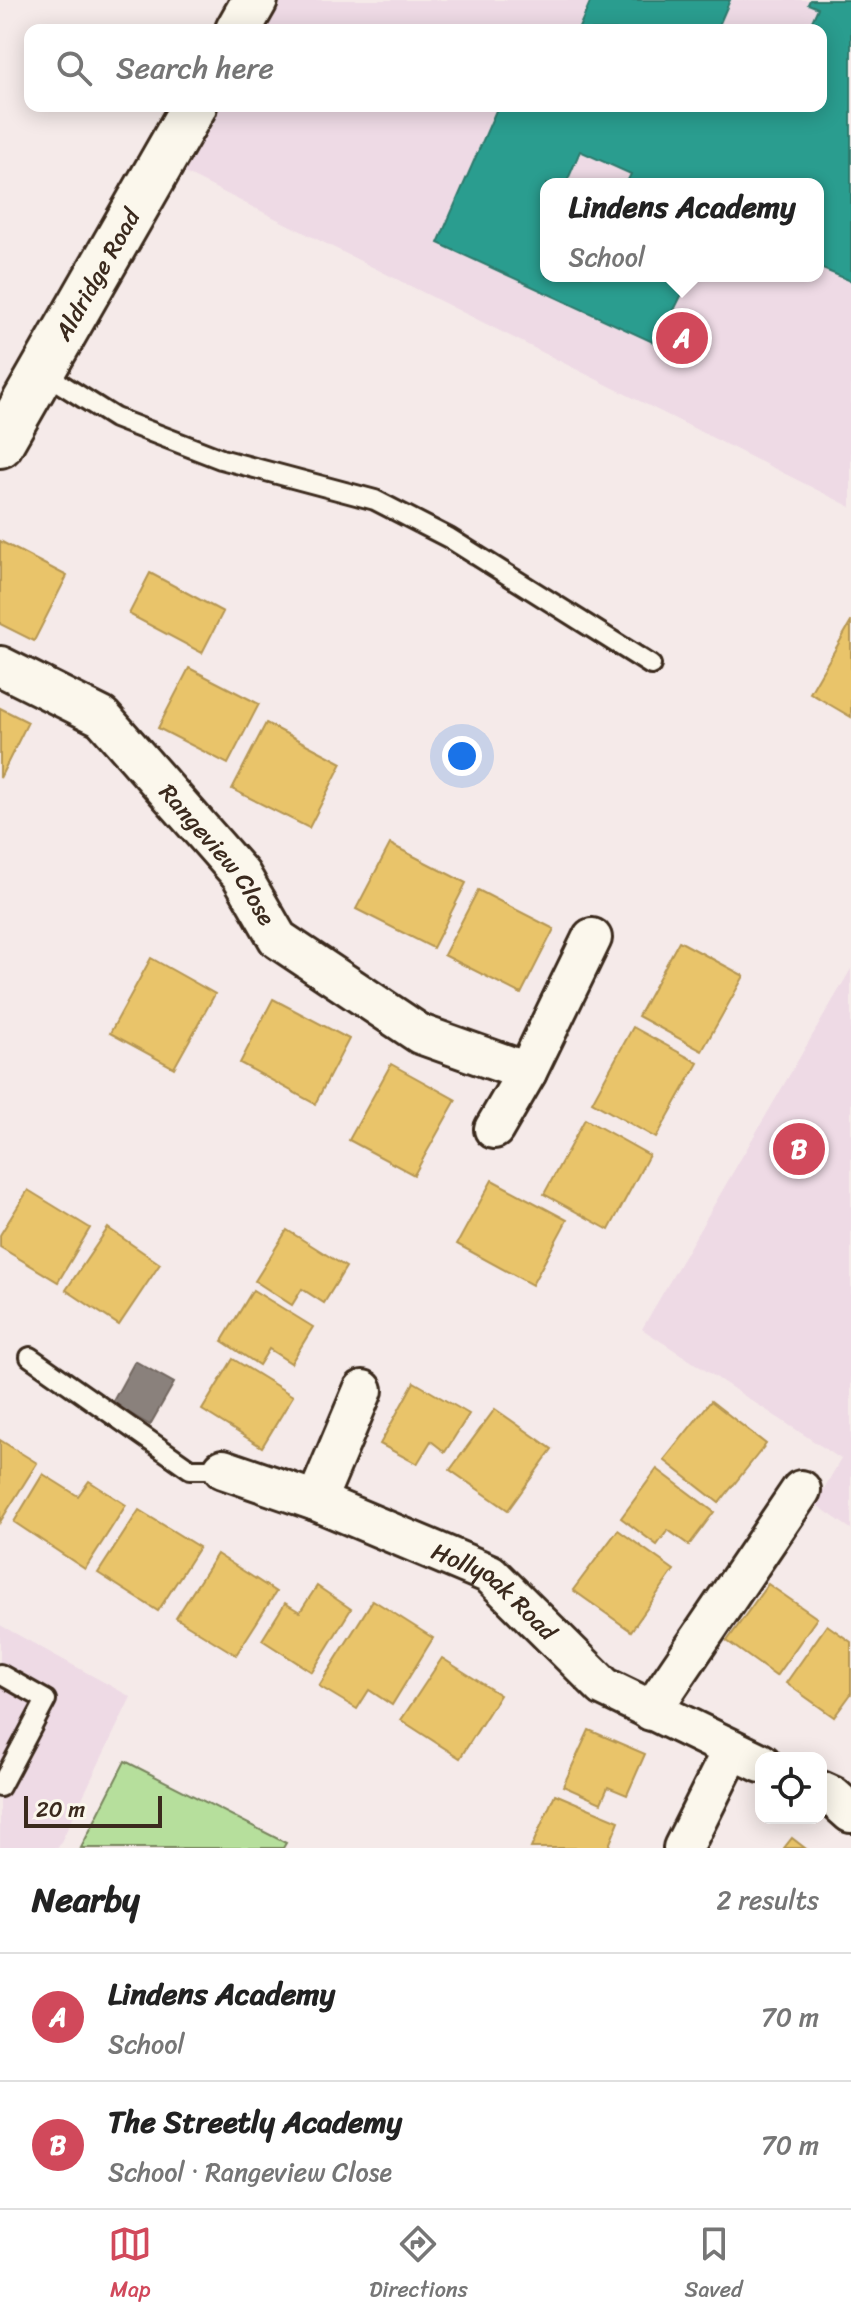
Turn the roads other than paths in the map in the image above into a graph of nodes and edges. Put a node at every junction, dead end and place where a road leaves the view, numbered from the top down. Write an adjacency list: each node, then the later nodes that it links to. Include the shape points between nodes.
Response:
1 (255, 0): 2 (street)
2 (241, 24)
3 (191, 112): 4 (street, Aldridge Road)
4 (42, 372): 5 (street, Aldridge Road); 6 (lane, via 115,418 221,459 375,500 449,538)
5 (0, 445)
6 (651, 665)
7 (0, 666): 9 (street, Rangeview Close, via 102,717 241,875 278,939 420,1034)
8 (592, 938): 9 (street)
9 (527, 1072): 10 (street)
10 (494, 1129)
11 (30, 1357): 13 (lane, via 190,1469)
12 (363, 1390): 15 (street)
13 (223, 1469): 15 (street, Hollyoak Road)
14 (801, 1490): 17 (street)
15 (316, 1501): 17 (street, Hollyoak Road, via 490,1574 604,1687)
16 (0, 1674): 19 (lane, via 46,1700)
17 (651, 1711): 18 (street, Hollyoak Road)
18 (746, 1757): 22 (street)
19 (0, 1787)
20 (827, 1794): 21 (street)
21 (851, 1813)
22 (683, 1848)

